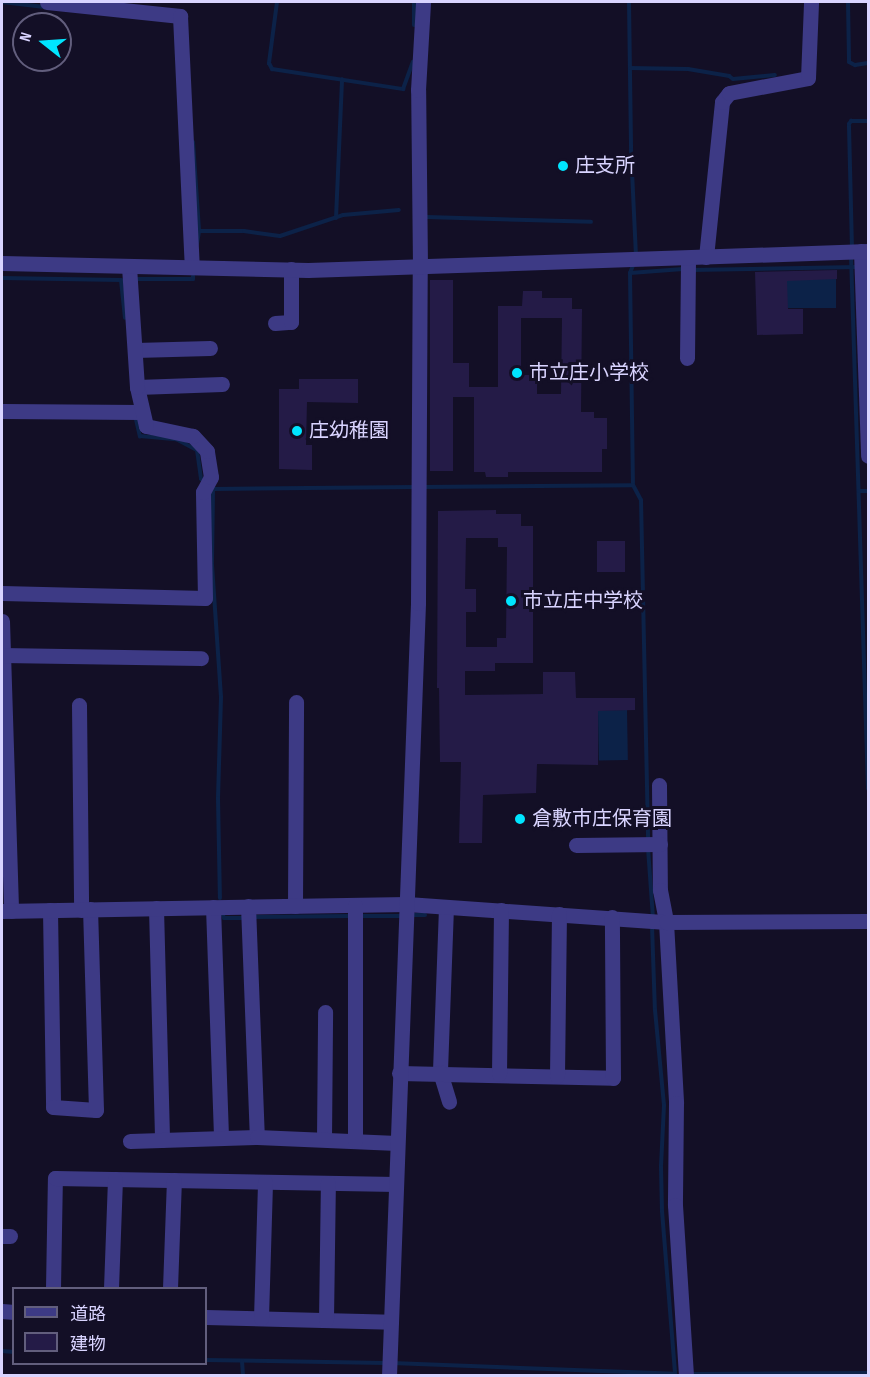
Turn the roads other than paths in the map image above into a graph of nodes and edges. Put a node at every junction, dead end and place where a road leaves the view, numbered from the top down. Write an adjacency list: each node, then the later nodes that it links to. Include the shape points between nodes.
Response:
1 (47, 2): 8 (street, via 180,16)
2 (423, 2): 9 (street, via 418,102)
3 (811, 2): 5 (street, via 808,78 729,93 722,102)
4 (859, 256): 5 (street); 20 (street)
5 (706, 257): 7 (street)
6 (2, 263): 11 (street)
7 (688, 266): 9 (street, via 634,260); 15 (street)
8 (192, 267): 10 (street); 11 (street)
9 (420, 267): 10 (street); 38 (street, via 418,603)
10 (291, 269): 12 (street, via 291,322)
11 (130, 276): 14 (street)
12 (275, 323)
13 (210, 348): 14 (street)
14 (135, 350): 17 (street)
15 (687, 358)
16 (222, 384): 17 (street)
17 (137, 387): 19 (street)
18 (2, 411): 19 (street)
19 (136, 412): 21 (street, via 146,426 183,433 202,443 207,451 211,477 203,492 205,598)
20 (868, 456)
21 (2, 593)
22 (2, 621): 23 (street)
23 (2, 656): 24 (street); 37 (street)
24 (201, 658)
25 (296, 702): 30 (street)
26 (79, 705): 35 (street)
27 (659, 785): 28 (street)
28 (657, 844): 29 (street); 43 (street, via 660,890)
29 (576, 845)
30 (295, 906): 39 (street); 40 (street)
31 (446, 906): 36 (street); 38 (street); 46 (street)
32 (213, 907): 33 (street); 40 (street); 52 (street)
33 (156, 908): 35 (street); 54 (street)
34 (50, 910): 35 (street); 35 (street, via 53,1107 96,1110); 37 (street)
35 (86, 910)
36 (501, 910): 41 (street); 48 (street)
37 (6, 911)
38 (407, 911): 39 (street); 47 (street)
39 (356, 912): 55 (street)
40 (248, 914): 51 (street)
41 (560, 914): 42 (street); 49 (street)
42 (612, 917): 43 (street); 49 (street, via 613,1078)
43 (655, 921): 44 (street); 71 (street, via 676,1103 675,1205)
44 (868, 921)
45 (325, 1012): 53 (street)
46 (441, 1072): 47 (street); 48 (street); 50 (street)
47 (399, 1073): 57 (street)
48 (499, 1074): 49 (street)
49 (557, 1076)
50 (448, 1102)
51 (257, 1137): 52 (street); 53 (street)
52 (221, 1138): 54 (street)
53 (324, 1139): 55 (street)
54 (162, 1140): 56 (street)
55 (355, 1141): 57 (street)
56 (130, 1142)
57 (397, 1143): 62 (street)
58 (114, 1179): 59 (street); 63 (street, via 55,1178); 64 (street)
59 (174, 1180): 60 (street); 65 (street)
60 (265, 1182): 61 (street); 67 (street)
61 (328, 1183): 62 (street); 68 (street)
62 (396, 1184): 69 (street)
63 (53, 1287)
64 (111, 1287)
65 (170, 1287)
66 (207, 1317): 67 (street)
67 (261, 1318): 68 (street)
68 (326, 1320): 69 (street)
69 (391, 1322): 70 (street)
70 (389, 1367)
71 (686, 1372)

